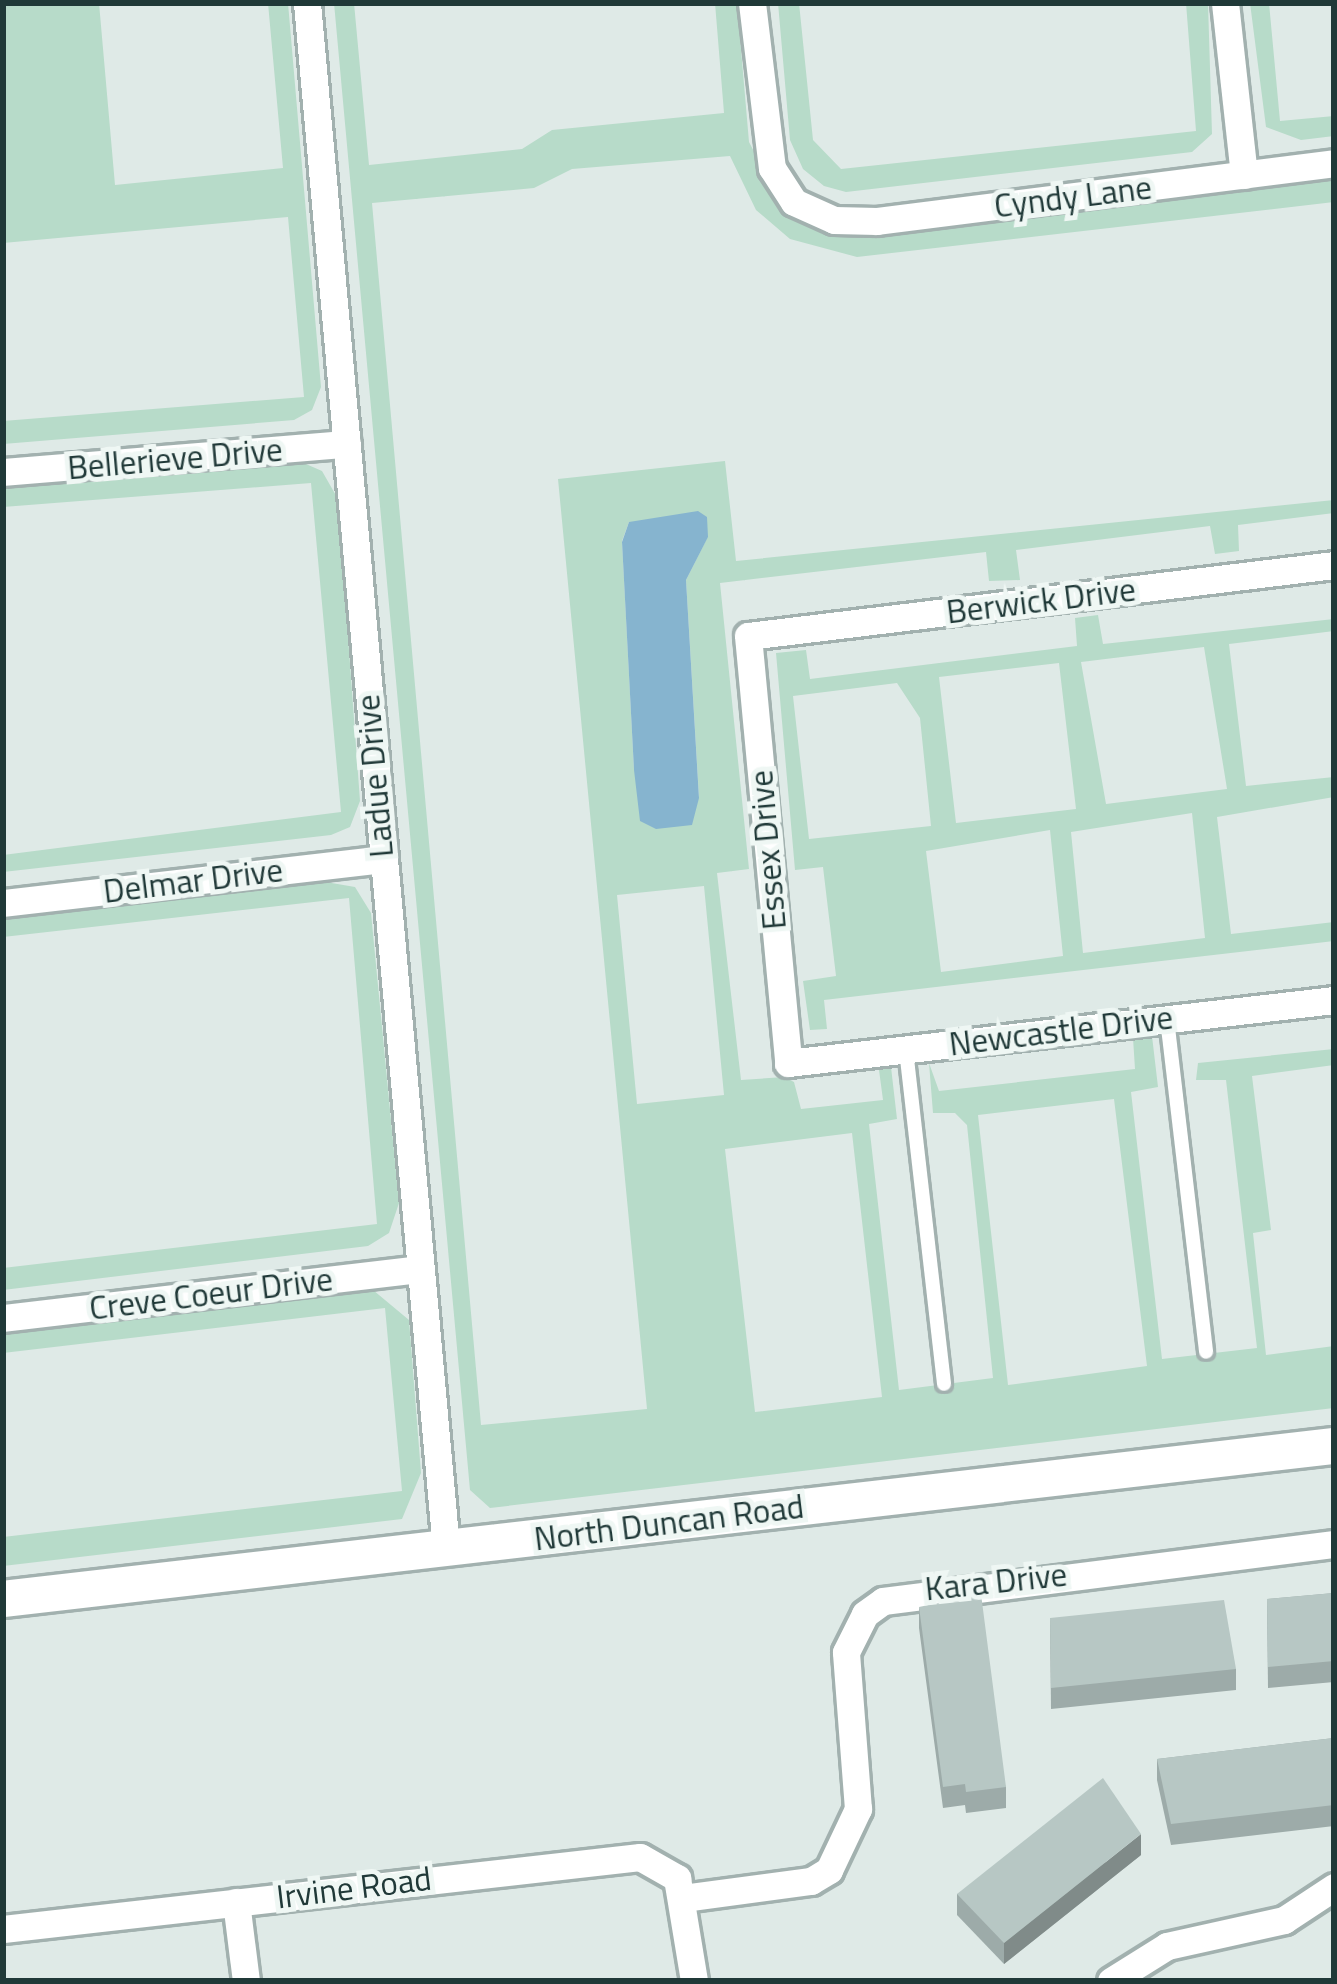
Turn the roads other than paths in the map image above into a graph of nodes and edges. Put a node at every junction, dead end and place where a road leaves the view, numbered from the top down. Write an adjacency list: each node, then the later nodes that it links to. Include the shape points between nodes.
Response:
1 (307, 3): 6 (street, Ladue Drive)
2 (752, 3): 5 (street, Cyndy Lane, via 772,168 813,214 877,221)
3 (1225, 3): 5 (street)
4 (1334, 164): 5 (street, Cyndy Lane)
5 (1244, 175)
6 (347, 444): 7 (street, Bellerieve Drive); 10 (street, Ladue Drive)
7 (3, 472)
8 (1334, 565): 9 (street, Berwick Drive)
9 (748, 636): 15 (street, Essex Drive)
10 (382, 859): 11 (street, Delmar Drive); 16 (street, Ladue Drive)
11 (3, 903)
12 (1334, 1000): 13 (street, Newcastle Drive)
13 (1167, 1019): 14 (street, Newcastle Drive); 18 (lane)
14 (906, 1050): 15 (street, Newcastle Drive); 19 (lane)
15 (788, 1063)
16 (420, 1269): 17 (street, Creve Coeur Drive); 22 (street, Ladue Drive)
17 (3, 1318)
18 (1206, 1352)
19 (944, 1384)
20 (1334, 1446): 22 (main road, North Duncan Road)
21 (1334, 1544): 25 (street, Kara Drive, via 883,1600 865,1614 846,1652 858,1809 829,1870 812,1881)
22 (446, 1548): 23 (main road, North Duncan Road)
23 (3, 1599)
24 (1334, 1887): 30 (street, via 1284,1920 1167,1946)
25 (683, 1898): 26 (street, Irvine Road, via 676,1875 640,1857); 29 (street)
26 (236, 1902): 27 (street, Irvine Road); 28 (street)
27 (3, 1929)
28 (246, 1981)
29 (694, 1981)
30 (1111, 1981)

